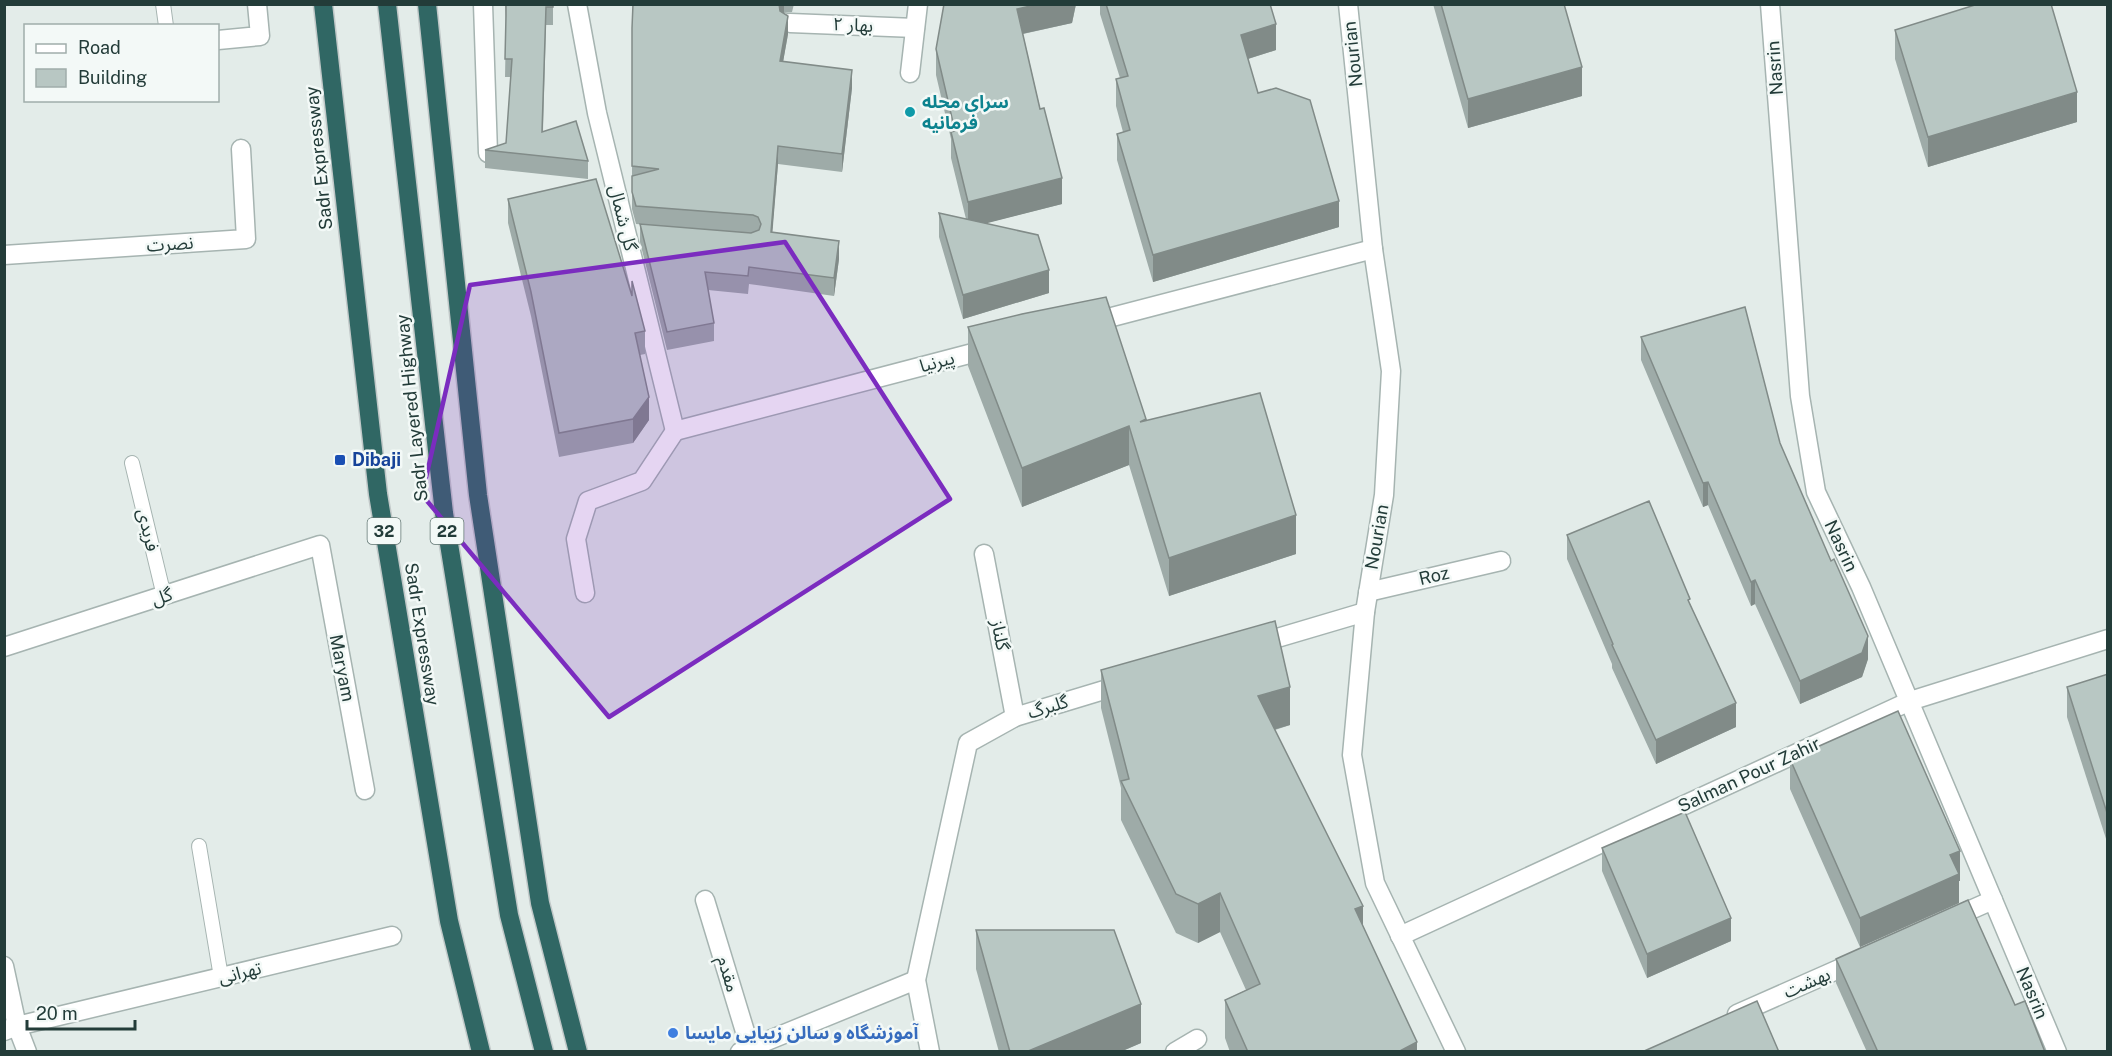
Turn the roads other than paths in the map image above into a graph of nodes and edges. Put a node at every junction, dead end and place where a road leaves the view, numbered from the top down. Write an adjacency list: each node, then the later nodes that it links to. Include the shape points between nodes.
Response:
1 (164, 4): 13 (lane)
2 (257, 4): 15 (street, via 260,36)
3 (323, 4): 54 (highway, Sadr Expressway / 32, via 378,494 448,921)
4 (332, 4): 55 (highway, Sadr Layered Highway, via 387,495 455,920)
5 (387, 4): 56 (highway, Sadr Layered Highway / 22, via 444,513 509,915)
6 (427, 4): 57 (highway, via 478,495 540,903)
7 (483, 4): 18 (street)
8 (578, 4): 23 (street, گل شمال, via 597,112 632,233)
9 (918, 4): 14 (street)
10 (1348, 4): 19 (street, Nourian)
11 (1770, 4): 36 (street, Nasrin, via 1800,396 1816,492)
12 (790, 23): 14 (street, بهار ۲)
13 (166, 24)
14 (915, 28): 16 (street)
15 (219, 40)
16 (910, 73)
17 (241, 149): 20 (street, نصرت, via 246,239)
18 (488, 153)
19 (1373, 249): 21 (street); 29 (street, Nourian, via 1391,370 1384,495)
20 (4, 255)
21 (1076, 326)
22 (1007, 344): 23 (street, پیرنیا)
23 (675, 431): 28 (street, via 642,481 588,501 576,539)
24 (132, 463): 30 (lane, فریدی)
25 (320, 545): 30 (street, گل); 38 (street, Maryam)
26 (984, 554): 37 (street, گلناز)
27 (1501, 561): 29 (street, Roz)
28 (585, 592)
29 (1368, 592): 31 (street, Nourian)
30 (164, 596): 33 (street, گل)
31 (1365, 612): 34 (street); 44 (street, Nourian, via 1352,755 1376,883)
32 (2108, 639): 36 (street, Salman Pour Zahir)
33 (4, 647)
34 (1240, 649)
35 (1139, 680): 37 (street, گلبرگ)
36 (1910, 701): 41 (street, Nasrin); 44 (street, Salman Pour Zahir)
37 (1015, 717): 48 (street, گلبرگ, via 968,743)
38 (365, 790)
39 (199, 846): 47 (lane)
40 (705, 900): 52 (street, مقدم)
41 (1993, 900): 42 (street); 61 (street, Nasrin)
42 (1938, 924)
43 (392, 936): 47 (street, تهرانی)
44 (1400, 936): 60 (street, Nourian)
45 (1873, 954): 49 (street, بهشت)
46 (4, 966): 50 (street)
47 (221, 977): 50 (street, تهرانی)
48 (916, 980): 52 (street); 58 (street)
49 (1720, 1022)
50 (11, 1029): 53 (street)
51 (1197, 1039): 59 (street)
52 (745, 1050)
53 (27, 1052)
54 (481, 1052)
55 (489, 1052)
56 (544, 1052)
57 (578, 1052)
58 (930, 1052)
59 (1175, 1052)
60 (1456, 1052)
61 (2056, 1052)

